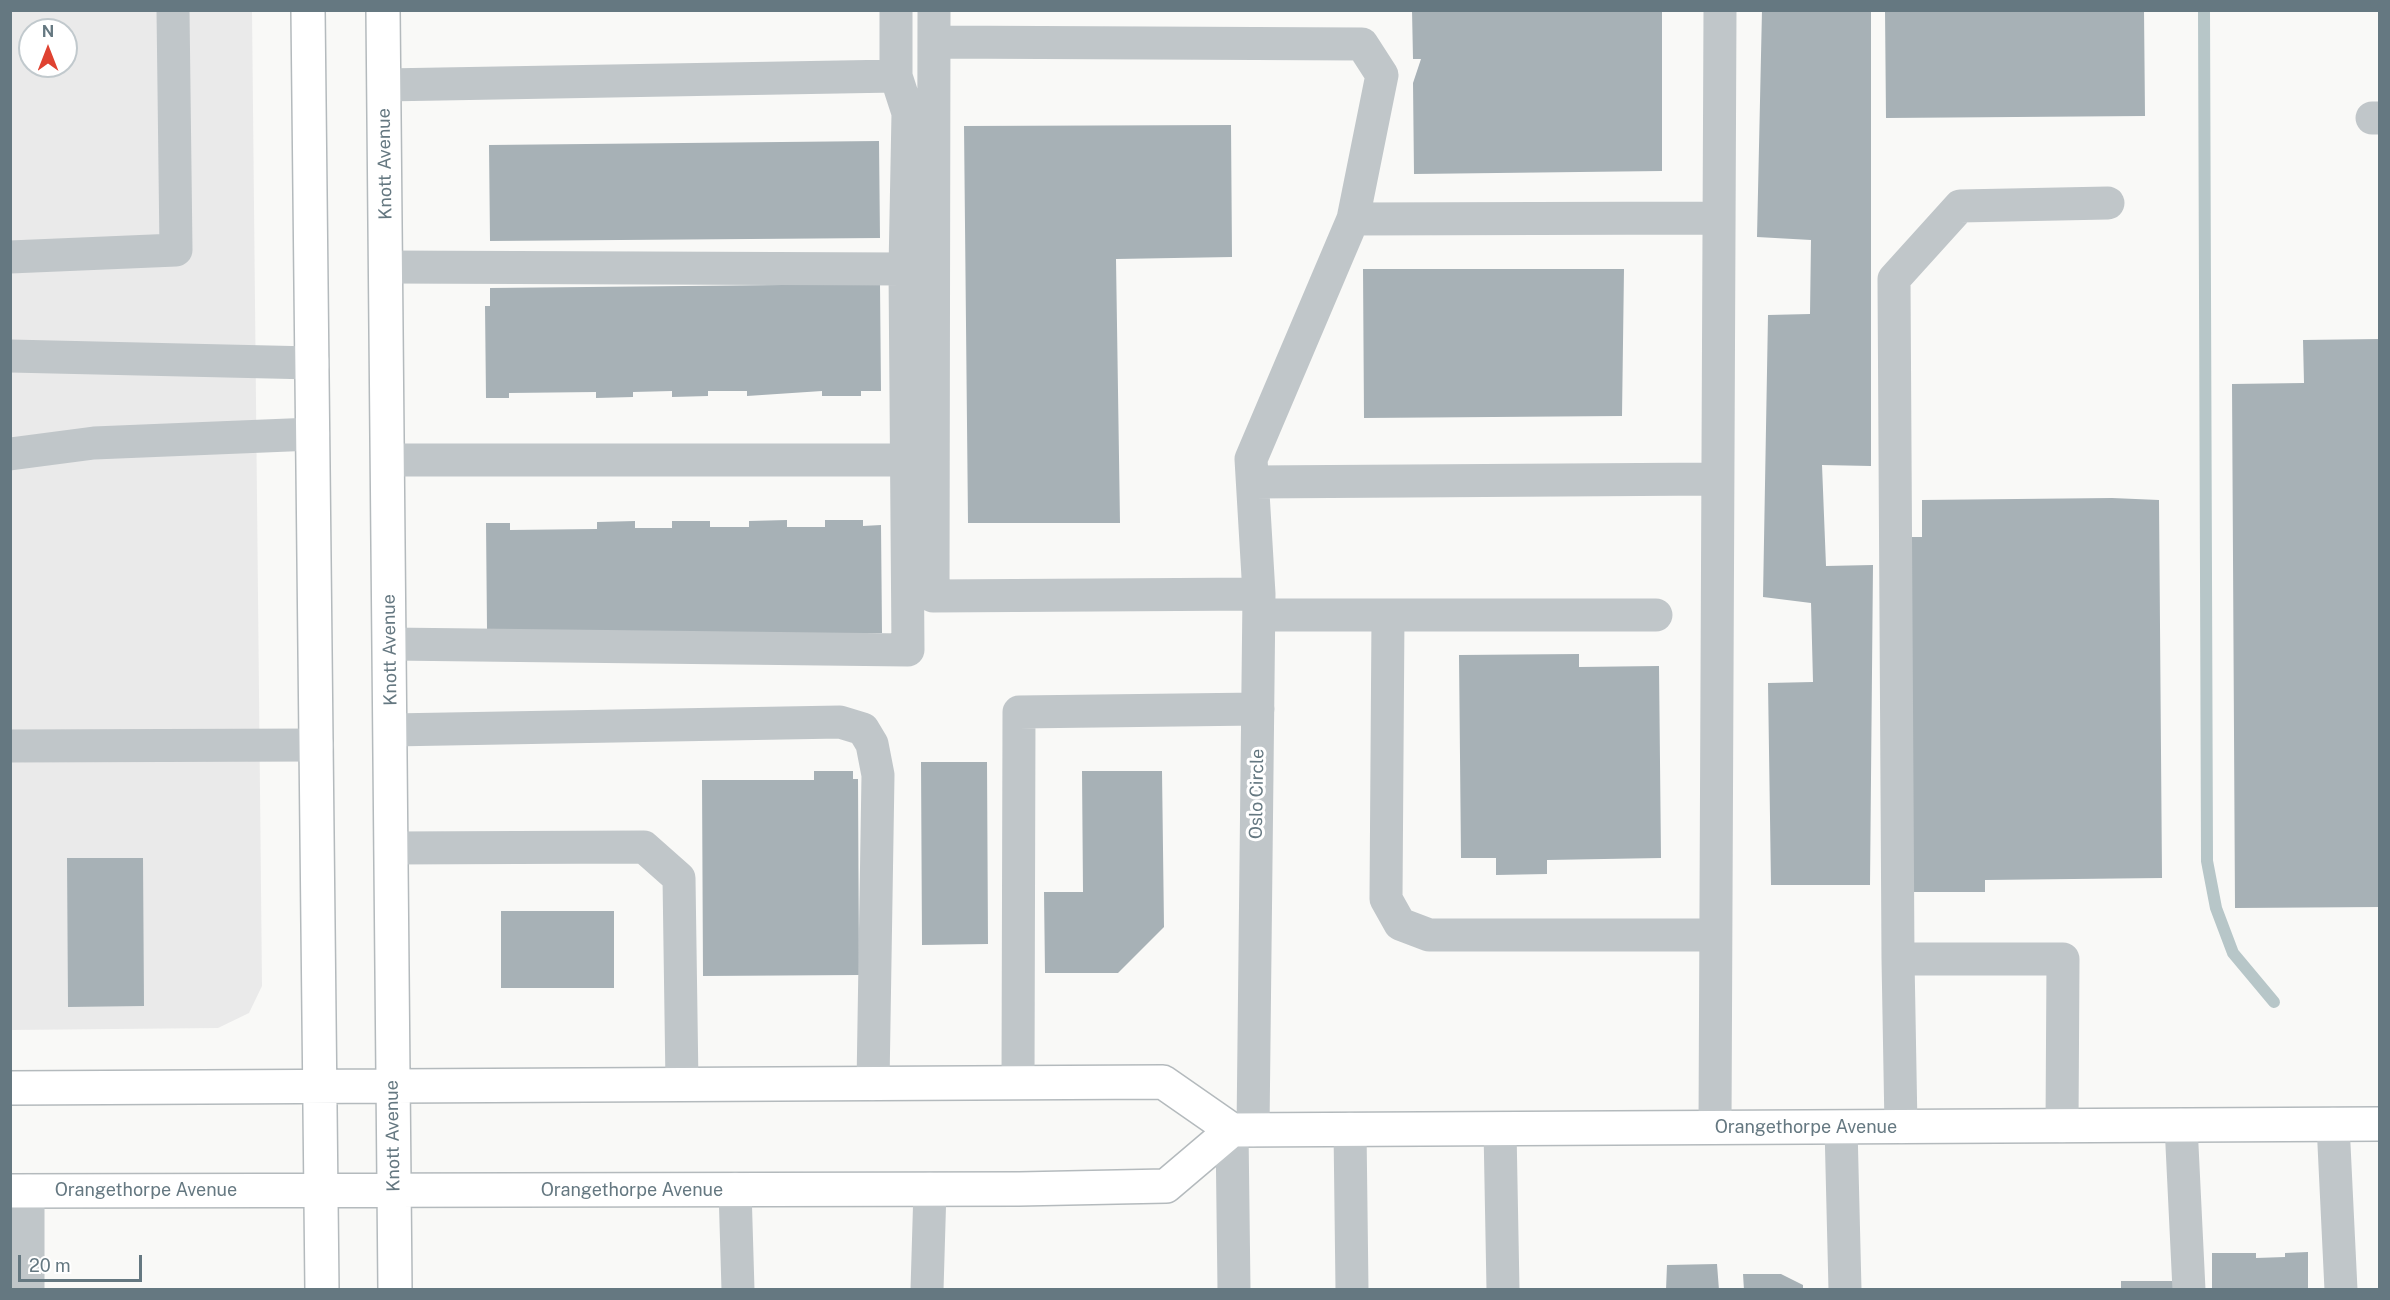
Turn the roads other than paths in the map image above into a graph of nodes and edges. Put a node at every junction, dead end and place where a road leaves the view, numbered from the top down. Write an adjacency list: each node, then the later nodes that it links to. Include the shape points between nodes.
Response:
1 (173, 10): 12 (street, via 176,250)
2 (308, 10): 16 (main road)
3 (383, 10): 8 (main road, Knott Avenue)
4 (896, 10): 7 (street)
5 (1720, 10): 10 (street)
6 (934, 26): 11 (street, via 1362,44 1382,75); 23 (street, via 933,596)
7 (896, 76): 8 (street); 14 (street, via 908,113)
8 (384, 85): 13 (main road, Knott Avenue)
9 (2108, 203): 33 (street, via 1960,206 1894,279)
10 (1719, 218): 11 (street); 22 (street)
11 (1353, 219): 21 (street)
12 (10, 257)
13 (386, 267): 14 (street); 19 (main road, Knott Avenue)
14 (905, 269): 20 (street)
15 (10, 356): 16 (street)
16 (313, 363): 17 (main road)
17 (313, 434): 18 (street, via 94,442); 29 (main road)
18 (10, 454)
19 (388, 460): 20 (street); 26 (main road, Knott Avenue)
20 (906, 460): 26 (street, via 908,650)
21 (1252, 471): 22 (street); 23 (street, Oslo Circle)
22 (1718, 479): 32 (street)
23 (1259, 605): 24 (street); 27 (street, Oslo Circle)
24 (1388, 615): 25 (street); 32 (street, via 1386,899 1400,924 1429,935)
25 (1656, 615)
26 (390, 644): 28 (main road, Knott Avenue)
27 (1258, 709): 34 (street, via 1019,712); 49 (street, Oslo Circle)
28 (391, 730): 31 (main road, Knott Avenue); 36 (street, via 840,722 863,729 872,744 878,775)
29 (317, 745): 30 (street); 37 (main road)
30 (10, 746)
31 (391, 848): 35 (street, via 644,847 679,879); 38 (main road, Knott Avenue)
32 (1715, 935): 46 (street)
33 (1898, 959): 44 (street); 45 (street, via 2063,959)
34 (1018, 1082): 36 (main road); 49 (main road, via 1163,1082)
35 (682, 1084): 36 (main road); 38 (main road)
36 (873, 1084)
37 (321, 1086): 38 (main road); 39 (main road); 52 (main road)
38 (391, 1086): 53 (main road, Knott Avenue)
39 (10, 1088)
40 (2333, 1124): 41 (main road, Orangethorpe Avenue); 42 (main road, Orangethorpe Avenue); 65 (street)
41 (2379, 1124)
42 (2181, 1125): 45 (main road, Orangethorpe Avenue); 64 (street)
43 (1841, 1126): 44 (main road, Orangethorpe Avenue); 46 (main road, Orangethorpe Avenue); 63 (street)
44 (1901, 1126): 45 (main road, Orangethorpe Avenue)
45 (2062, 1126)
46 (1715, 1127): 48 (main road, Orangethorpe Avenue)
47 (1350, 1129): 48 (main road, Orangethorpe Avenue); 49 (main road, Orangethorpe Avenue); 61 (street)
48 (1500, 1129): 62 (street)
49 (1243, 1130): 51 (main road, Orangethorpe Avenue, via 1166,1186); 60 (street, Oslo Circle)
50 (735, 1189): 51 (main road, Orangethorpe Avenue); 53 (main road, Orangethorpe Avenue); 58 (street)
51 (930, 1189): 59 (street)
52 (322, 1190): 53 (main road, Orangethorpe Avenue); 54 (main road, Orangethorpe Avenue); 56 (main road)
53 (394, 1190): 57 (main road, Knott Avenue)
54 (19, 1191): 55 (street)
55 (28, 1290)
56 (322, 1290)
57 (395, 1290)
58 (738, 1290)
59 (927, 1290)
60 (1234, 1290)
61 (1352, 1290)
62 (1503, 1290)
63 (1845, 1290)
64 (2189, 1290)
65 (2341, 1290)

